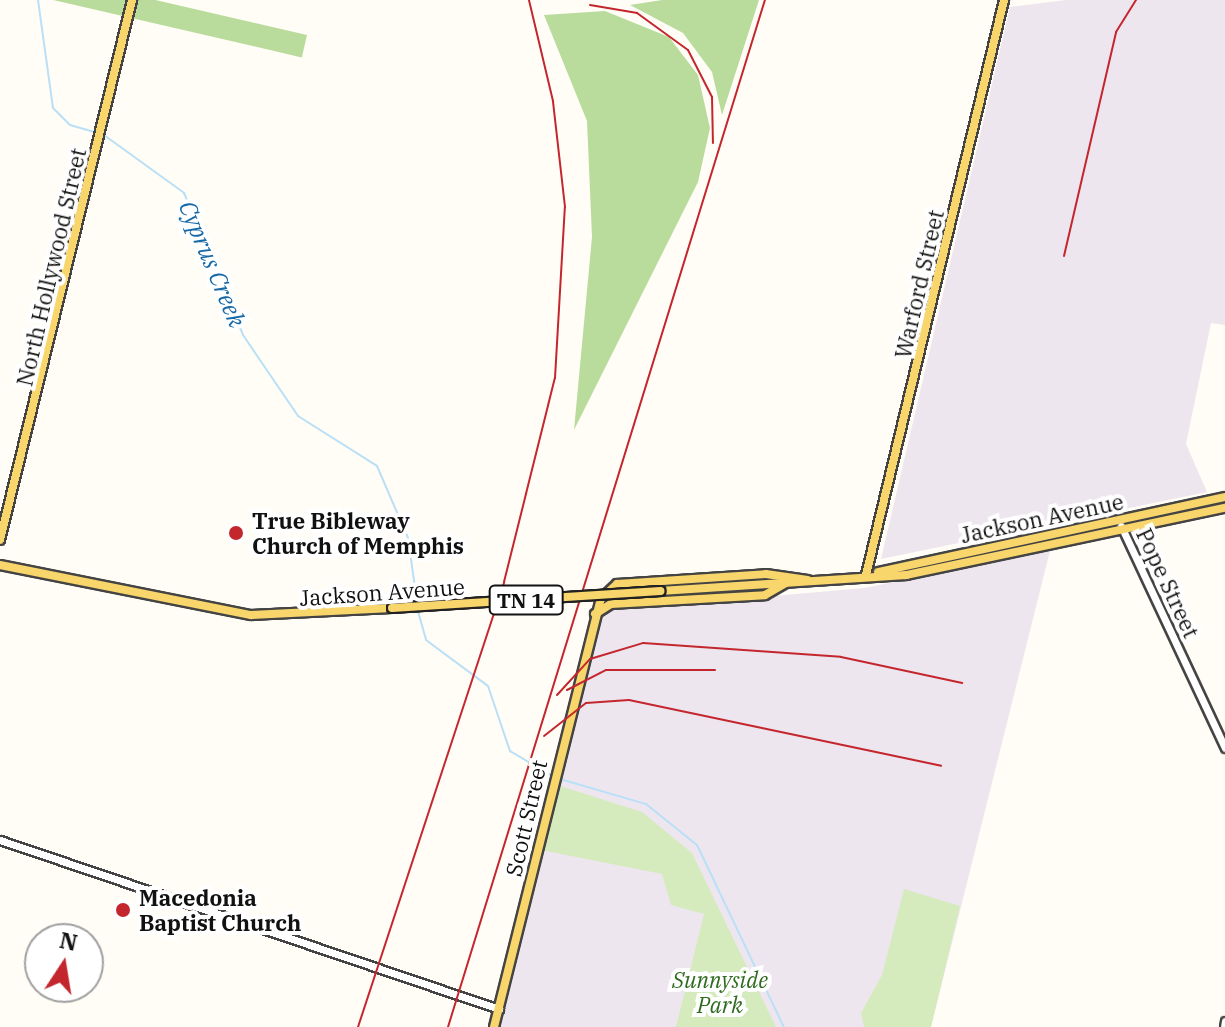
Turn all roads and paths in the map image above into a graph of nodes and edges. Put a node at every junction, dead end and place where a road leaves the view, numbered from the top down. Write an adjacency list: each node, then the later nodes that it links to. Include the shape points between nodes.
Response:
1 (132, 0): 6 (main road, North Hollywood Street)
2 (1004, 0): 8 (main road, Warford Street)
3 (1225, 497): 5 (main road, Jackson Avenue / TN 14)
4 (1225, 508): 5 (main road, Jackson Avenue / TN 14)
5 (1121, 526): 8 (main road, Jackson Avenue / TN 14, via 906,575); 12 (street, Pope Street)
6 (0, 540)
7 (0, 565): 10 (main road, Jackson Avenue / TN 14, bridge, via 251,615)
8 (866, 575): 9 (main road, Jackson Avenue / TN 14)
9 (808, 580): 10 (main road, Jackson Avenue / TN 14); 11 (main road, via 766,574 617,584)
10 (787, 582): 11 (main road, via 765,595 611,604)
11 (592, 617): 14 (main road, Scott Street)
12 (1225, 748)
13 (0, 840): 14 (street)
14 (499, 1009): 16 (main road, Scott Street)
15 (1225, 1021): 17 (street)
16 (494, 1027)
17 (1224, 1027)

